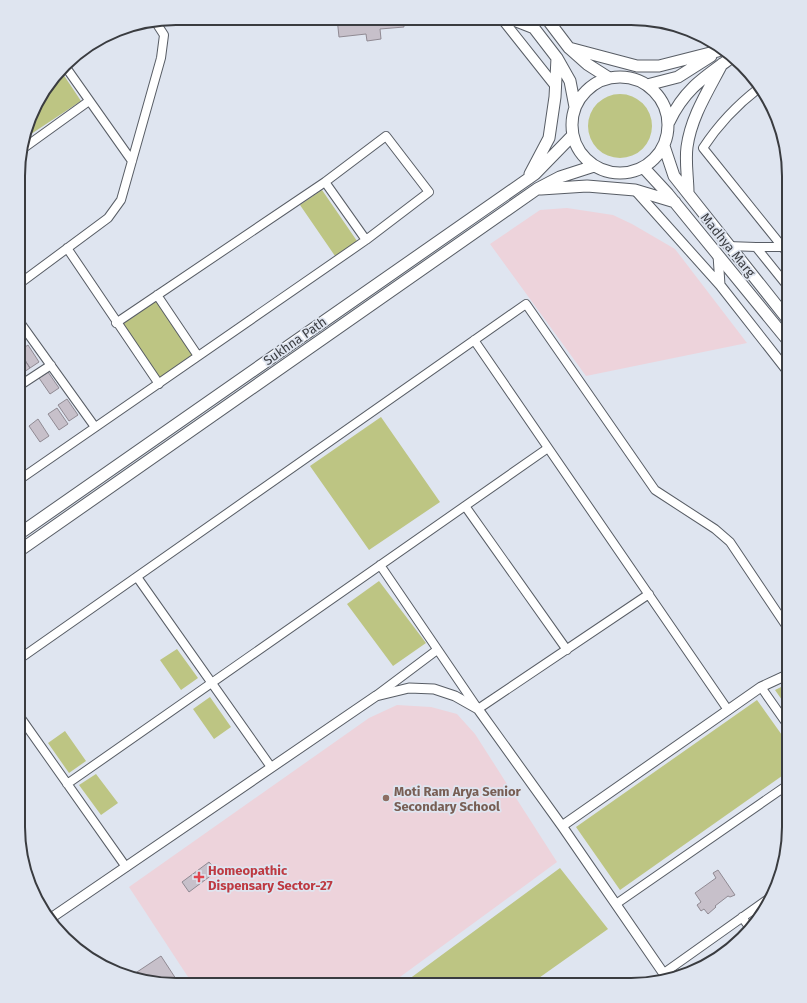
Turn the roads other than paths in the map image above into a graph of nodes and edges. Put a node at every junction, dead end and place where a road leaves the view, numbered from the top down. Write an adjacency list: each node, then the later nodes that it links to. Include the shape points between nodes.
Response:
1 (507, 25): 15 (street)
2 (525, 25): 6 (main road)
3 (531, 25): 6 (main road)
4 (552, 25): 7 (main road)
5 (158, 26): 23 (street, via 164,35 161,58)
6 (534, 29): 10 (main road)
7 (569, 48): 8 (main road, via 637,66 659,66); 13 (main road)
8 (715, 51)
9 (717, 52): 14 (main road, via 678,77)
10 (557, 58): 15 (main road); 18 (main road, via 570,81)
11 (726, 61): 19 (main road, via 696,84 678,103); 30 (main road, via 696,113 687,148)
12 (68, 70): 17 (street)
13 (609, 78): 14 (main road, via 626,77); 18 (main road, via 597,82 586,91)
14 (647, 85): 19 (main road, via 663,103)
15 (556, 87): 26 (main road, via 548,138)
16 (755, 91): 35 (street, via 716,128 703,148)
17 (89, 101): 21 (street); 23 (street)
18 (575, 107): 20 (main road)
19 (668, 122): 22 (main road)
20 (573, 135): 24 (main road, via 576,144); 26 (main road, Sukhna Path)
21 (28, 145)
22 (664, 146): 25 (main road); 30 (main road, Madhya Marg, via 674,176)
23 (132, 161): 36 (street, via 121,200 108,218)
24 (594, 166): 25 (main road, via 616,173 628,173); 28 (main road, Sukhna Path, via 560,177)
25 (643, 168): 31 (main road, Madhya Marg)
26 (528, 178): 56 (main road, Sukhna Path)
27 (325, 182): 32 (street); 32 (street, via 386,136 429,192); 41 (street)
28 (537, 189): 29 (main road, via 587,186); 57 (main road, Sukhna Path)
29 (635, 190): 31 (main road); 40 (street)
30 (688, 193): 33 (main road, Madhya Marg)
31 (675, 202): 37 (main road, Madhya Marg)
32 (366, 240): 47 (street)
33 (728, 246): 34 (street); 42 (main road, Madhya Marg)
34 (756, 247): 35 (street); 38 (street)
35 (782, 247)
36 (67, 248): 39 (street); 43 (street)
37 (718, 255): 40 (street); 45 (main road, Madhya Marg)
38 (782, 279)
39 (25, 280)
40 (720, 286): 48 (street)
41 (157, 295): 43 (street); 47 (street)
42 (782, 313)
43 (116, 323): 51 (street)
44 (25, 329): 49 (street)
45 (782, 333)
46 (474, 340): 53 (street); 59 (street); 61 (street, via 526,304 655,490 715,528 730,542)
47 (198, 356): 51 (street)
48 (782, 364)
49 (51, 365): 50 (street); 52 (street)
50 (25, 382)
51 (159, 384): 52 (street)
52 (96, 427): 54 (street)
53 (548, 448): 55 (street); 60 (street)
54 (25, 476)
55 (465, 506): 58 (street); 63 (street)
56 (25, 530)
57 (25, 547)
58 (380, 565): 62 (street); 66 (street)
59 (137, 577): 64 (street); 66 (street)
60 (649, 594): 63 (street); 70 (street)
61 (782, 620)
62 (437, 650): 68 (street); 69 (street)
63 (567, 650): 69 (street)
64 (25, 655)
65 (782, 677): 67 (street)
66 (212, 683): 73 (street); 74 (street)
67 (761, 687): 70 (street); 71 (street)
68 (376, 696): 69 (street, via 409,688 434,689 455,696); 73 (street)
69 (478, 709): 76 (street)
70 (728, 710): 76 (street)
71 (782, 717)
72 (25, 724): 74 (street)
73 (271, 768): 77 (street)
74 (67, 784): 77 (street)
75 (782, 789): 78 (street)
76 (562, 826): 78 (street)
77 (126, 867): 80 (street)
78 (616, 904): 83 (street)
79 (761, 904): 81 (street)
80 (54, 916)
81 (742, 917): 82 (street); 84 (street)
82 (747, 923)
83 (664, 974)
84 (667, 974)

